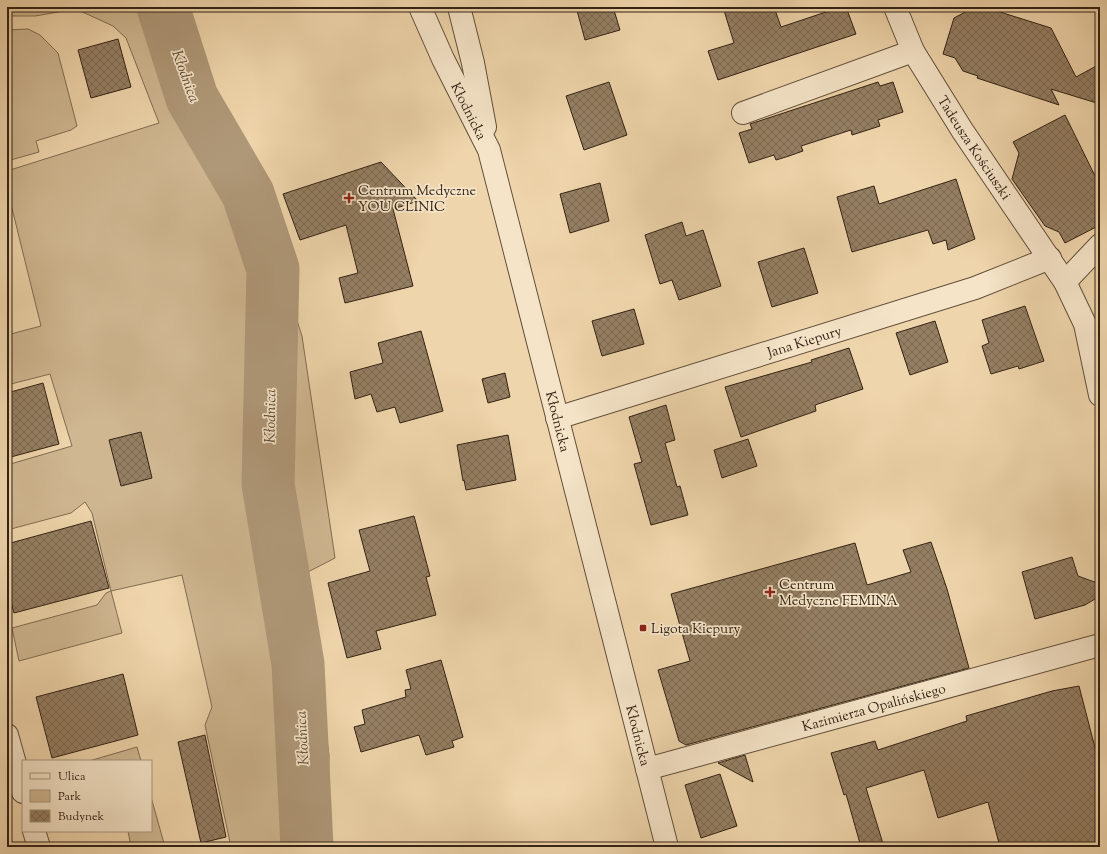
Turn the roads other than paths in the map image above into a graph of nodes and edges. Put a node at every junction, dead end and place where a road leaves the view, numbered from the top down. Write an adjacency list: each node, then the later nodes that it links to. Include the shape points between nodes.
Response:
1 (420, 7): 6 (street, Kłodnicka)
2 (459, 7): 6 (street, via 474,63)
3 (895, 7): 4 (street, Tadeusza Kościuszki)
4 (913, 52): 5 (street); 8 (street, Tadeusza Kościuszki, via 962,130)
5 (743, 113)
6 (489, 150): 11 (street, Kłodnicka)
7 (1100, 245): 9 (street)
8 (1050, 258): 9 (street, Tadeusza Kościuszki); 11 (street, Jana Kiepury, via 974,288)
9 (1065, 282): 10 (street, Tadeusza Kościuszki, via 1085,324)
10 (1100, 395)
11 (557, 418): 14 (street, Kłodnicka)
12 (1100, 645): 14 (street, Kazimierza Opalińskiego)
13 (7, 735): 15 (street)
14 (647, 768): 18 (street, Kłodnicka)
15 (22, 788)
16 (34, 832): 17 (street)
17 (38, 847)
18 (667, 847)

